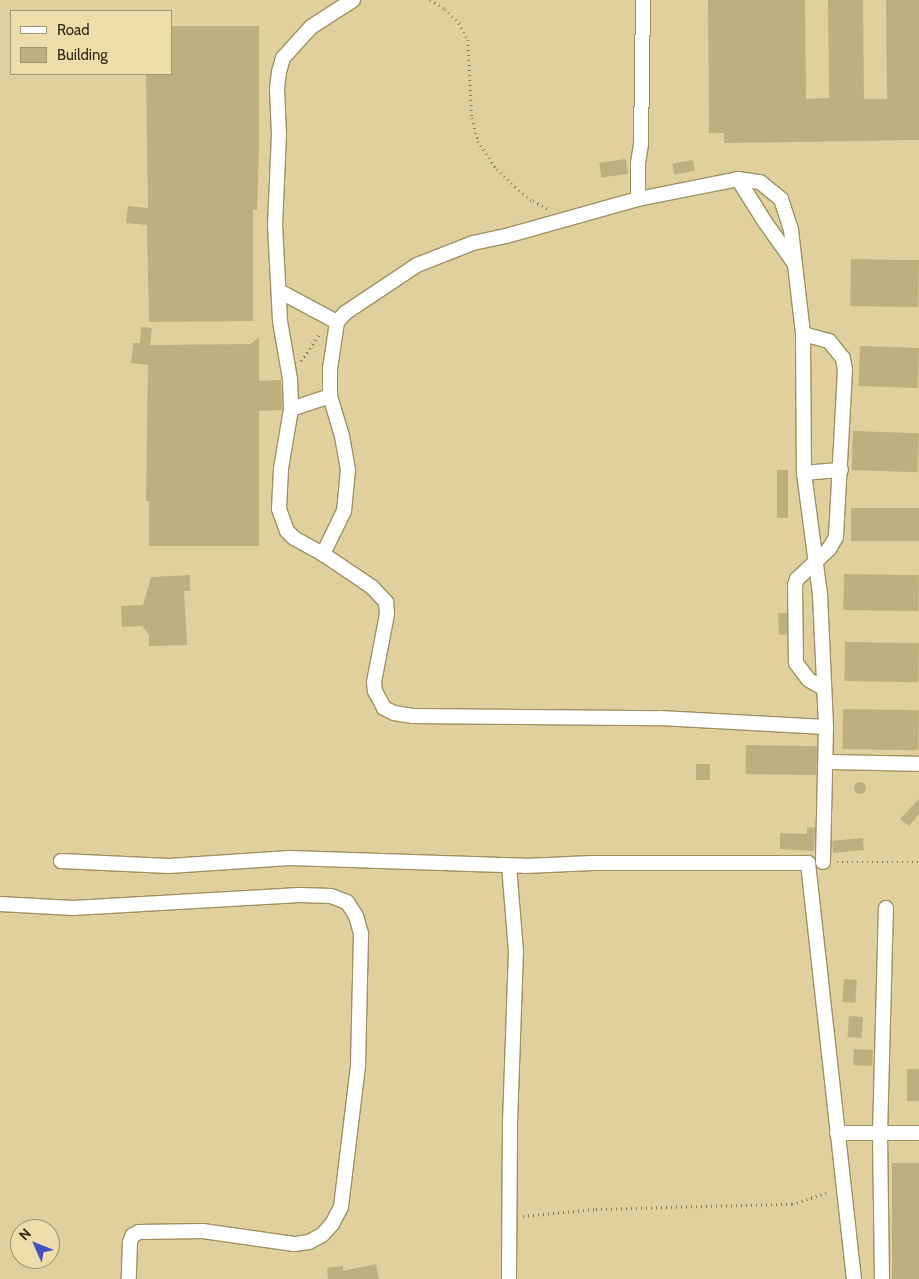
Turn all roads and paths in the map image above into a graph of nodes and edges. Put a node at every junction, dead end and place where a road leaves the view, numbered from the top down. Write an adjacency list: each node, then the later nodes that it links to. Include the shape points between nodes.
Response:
1 (353, 0): 8 (street, via 310,27 283,58 278,72 275,225)
2 (430, 0): 6 (path, via 459,23 468,40 472,118 478,141 497,168 519,190 533,201)
3 (643, 0): 5 (street)
4 (738, 180): 5 (street); 7 (street); 7 (street, via 760,182 781,199 791,230)
5 (638, 199): 6 (street)
6 (569, 218): 9 (street, via 472,243 417,265)
7 (795, 264): 10 (street)
8 (279, 291): 9 (street); 11 (street, via 280,321)
9 (333, 320): 11 (path); 12 (street)
10 (803, 334): 14 (street, via 829,341 843,358); 15 (street)
11 (290, 379): 13 (street)
12 (330, 396): 13 (street); 16 (street, via 342,436 347,480 344,511)
13 (291, 409): 16 (street, via 281,469 279,509 287,531)
14 (841, 470): 15 (street); 17 (street, via 836,537)
15 (804, 473): 17 (street)
16 (323, 554): 19 (street, via 372,587 386,602 387,614 374,682 384,708 394,714 660,718)
17 (816, 562): 18 (street); 18 (street, via 797,579 795,585 795,657 800,672)
18 (823, 688): 19 (street)
19 (826, 727): 20 (street)
20 (826, 762): 21 (street); 23 (street)
21 (919, 764)
22 (61, 861): 25 (street, via 169,866 290,858)
23 (823, 862): 24 (path)
24 (919, 862)
25 (509, 866): 28 (street, via 808,863); 32 (street, via 516,951 522,974 517,1035)
26 (0, 904): 33 (street, via 73,908 331,896 346,902 356,916 361,934 358,1066 341,1207 332,1224 309,1242 294,1244 203,1231 139,1232 130,1242)
27 (886, 908): 30 (street)
28 (837, 1133): 30 (street); 31 (street)
29 (919, 1133): 30 (street)
30 (880, 1134): 37 (street)
31 (844, 1188): 32 (path, via 792,1204 596,1209); 36 (street)
32 (514, 1217): 34 (street); 35 (street)
33 (129, 1279)
34 (509, 1279)
35 (518, 1279)
36 (854, 1279)
37 (882, 1279)

